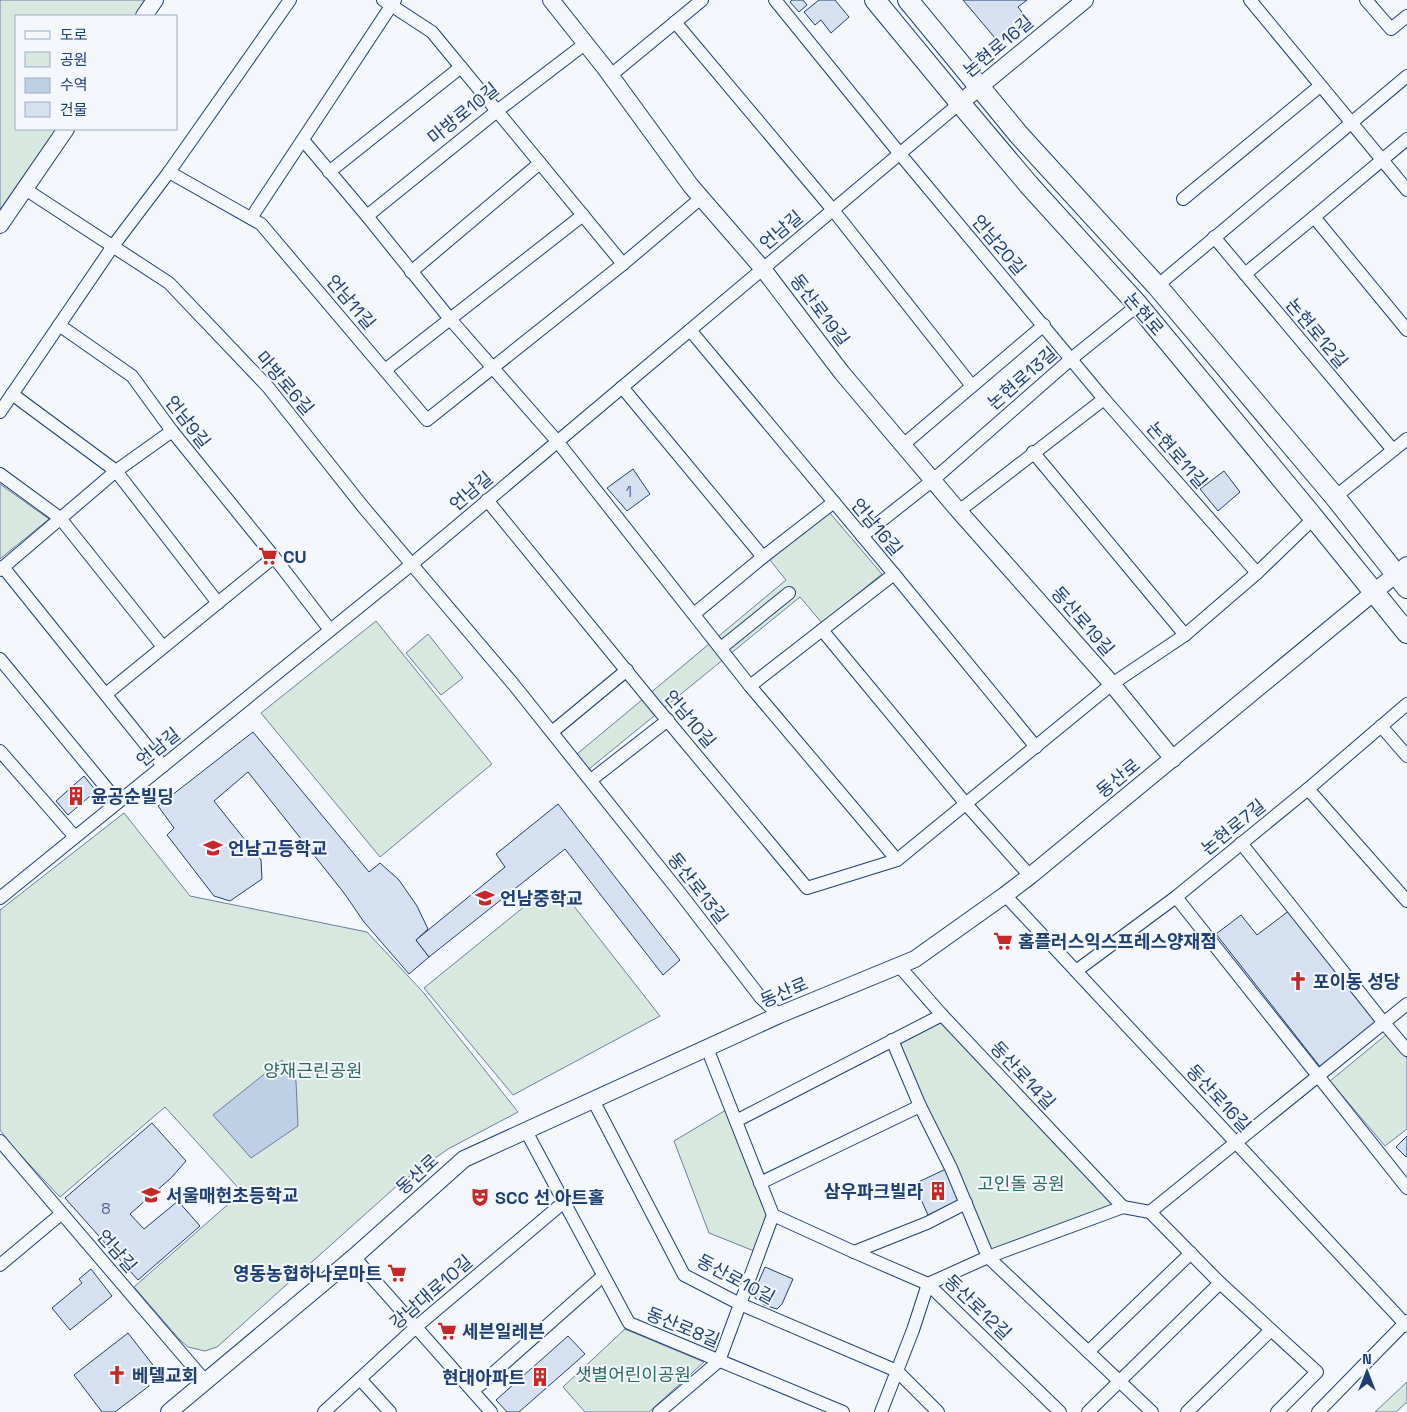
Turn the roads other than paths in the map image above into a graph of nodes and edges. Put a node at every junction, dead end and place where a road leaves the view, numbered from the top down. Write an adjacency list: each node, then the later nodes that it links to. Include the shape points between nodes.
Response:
1 (155, 0): 12 (street)
2 (290, 0): 30 (street)
3 (553, 0): 15 (street)
4 (702, 0): 14 (street)
5 (775, 0): 27 (street, 언남20길)
6 (876, 0): 21 (main road, 논현로)
7 (908, 0): 20 (main road, 논현로)
8 (1085, 0): 20 (street, 논현로16길)
9 (1250, 0): 19 (street)
10 (1366, 0): 13 (street, via 1391,29)
11 (390, 2): 16 (street, via 432,32); 26 (street)
12 (145, 15)
13 (1407, 16)
14 (675, 22): 17 (street); 36 (street)
15 (586, 43): 17 (street); 22 (street, 마방로10길)
16 (461, 67): 22 (street); 31 (street)
17 (611, 75): 34 (street)
18 (1407, 76): 23 (street)
19 (1320, 86): 23 (street); 35 (street)
20 (979, 88): 21 (street, 논현로16길); 48 (main road, 논현로)
21 (960, 103): 27 (street, 언남길); 49 (main road, 논현로)
22 (497, 111): 29 (street); 38 (street, 마방로10길)
23 (1351, 123): 28 (street); 42 (street)
24 (65, 130): 32 (street)
25 (1407, 139): 28 (street)
26 (303, 140): 31 (street); 39 (street)
27 (900, 154): 36 (street, 언남길); 52 (street, 언남20길)
28 (1382, 160): 33 (street); 40 (street)
29 (540, 163): 37 (street); 46 (street)
30 (169, 172): 39 (street, 언남11길); 43 (street)
31 (329, 172): 38 (street)
32 (25, 188): 41 (street); 43 (street, 마방로6길)
33 (1407, 190)
34 (701, 198): 44 (street); 45 (street)
35 (1183, 199)
36 (833, 210): 45 (street, 언남길); 58 (street)
37 (583, 215): 44 (street); 50 (street)
38 (367, 216): 46 (street)
39 (251, 218): 57 (street, 언남11길, via 262,224)
40 (1314, 218): 47 (street); 54 (street)
41 (0, 225)
42 (1214, 237): 47 (street, 논현로12길); 48 (street)
43 (113, 246): 51 (street); 81 (street, 마방로6길, via 169,282 262,380)
44 (623, 264): 56 (street)
45 (763, 268): 53 (street, 언남길); 66 (street, 동산로19길, via 842,373)
46 (411, 272): 50 (street)
47 (1245, 274): 67 (street, 논현로12길)
48 (1157, 286): 72 (main road, 논현로)
49 (1138, 305): 55 (street, 논현로13길); 77 (main road, 논현로)
50 (450, 319): 56 (street); 57 (street)
51 (58, 326): 60 (street); 63 (street, 언남9길, via 132,376)
52 (1044, 326): 55 (street, 언남20길); 58 (street)
53 (690, 330): 59 (street, 언남길); 74 (street, 언남16길)
54 (1407, 330)
55 (1071, 359): 61 (street, 논현로11길); 71 (street, 논현로13길)
56 (493, 367): 57 (street, 언남11길, via 427,420); 65 (street)
57 (385, 370)
58 (972, 386): 66 (street)
59 (622, 387): 65 (street, 언남길); 80 (street)
60 (12, 394): 62 (street); 69 (street)
61 (1104, 399): 68 (street); 83 (street, 논현로11길)
62 (0, 412)
63 (172, 431): 69 (street); 79 (street, 언남9길)
64 (1407, 439): 67 (street)
65 (557, 441): 73 (street, 언남길); 89 (street)
66 (903, 445): 71 (street, 동산로19길)
67 (1393, 450): 72 (street)
68 (1033, 452): 75 (street); 93 (street)
69 (116, 472): 76 (street); 88 (street)
70 (0, 474): 76 (street)
71 (933, 480): 75 (street, 동산로19길); 78 (street)
72 (1335, 497): 85 (main road, 논현로)
73 (487, 500): 81 (street, 언남길); 97 (street, 언남10길)
74 (834, 502): 78 (street, 언남16길); 80 (street)
75 (959, 511): 98 (street, 동산로19길)
76 (60, 518): 82 (street); 94 (street)
77 (1314, 518): 83 (street); 86 (main road, 논현로)
78 (862, 536): 84 (street, 언남16길)
79 (274, 557): 88 (street); 90 (street, 언남9길)
80 (763, 557): 89 (street)
81 (412, 564): 90 (street, 언남길); 104 (street, 동산로13길)
82 (2, 569): 100 (street)
83 (1257, 573): 93 (street)
84 (894, 574): 91 (street); 105 (street, 언남16길)
85 (1403, 576): 86 (street, 동산로)
86 (1374, 592): 92 (main road, 논현로); 108 (street, 동산로)
87 (789, 593): 95 (street)
88 (218, 602): 94 (street)
89 (694, 614): 95 (street)
90 (330, 630): 109 (street, 언남길)
91 (822, 630): 99 (street); 113 (street)
92 (1407, 633)
93 (1185, 635): 98 (street)
94 (163, 647): 100 (street)
95 (721, 648): 99 (street)
96 (0, 659): 112 (street)
97 (626, 670): 102 (street, 언남10길); 104 (street)
98 (1112, 684): 105 (street); 108 (street, 동산로19길)
99 (750, 686): 116 (street)
100 (106, 694): 109 (street)
101 (1407, 704): 103 (street, 논현로7길)
102 (668, 720): 110 (street); 116 (street, 언남10길, via 807,888)
103 (1381, 726): 107 (street); 111 (street, 논현로7길)
104 (552, 732): 110 (street, 동산로13길)
105 (1036, 747): 113 (street)
106 (0, 751): 114 (street)
107 (1407, 756)
108 (1173, 759): 117 (street, 동산로)
109 (163, 766): 112 (street, 언남길)
110 (591, 780): 125 (street, 동산로13길, via 762,998)
111 (1308, 789): 115 (street, 논현로7길); 121 (street)
112 (118, 802): 114 (street, 언남길)
113 (966, 804): 116 (street); 117 (street)
114 (75, 837): 118 (street, 언남길)
115 (1241, 843): 120 (street, 논현로7길); 127 (street)
116 (897, 860)
117 (1030, 876): 119 (street, 동산로)
118 (2, 894)
119 (1005, 895): 122 (street, 동산로, via 915,959); 123 (street, 동산로16길)
120 (1176, 897): 123 (street, 논현로7길); 131 (street)
121 (1407, 901)
122 (899, 966): 125 (street, 동산로); 126 (street, 동산로14길)
123 (1076, 971): 136 (street, 동산로16길)
124 (1407, 1004): 127 (street)
125 (779, 1015): 129 (street, 동산로)
126 (942, 1015): 128 (street); 142 (street, 동산로14길)
127 (1384, 1023): 130 (street); 131 (street)
128 (892, 1040): 133 (street); 134 (street)
129 (707, 1048): 132 (street, 동산로); 134 (street)
130 (1407, 1050)
131 (1318, 1076): 136 (street); 139 (street)
132 (592, 1100): 135 (street, 동산로); 154 (street, 동산로10길, via 684,1275)
133 (920, 1106): 138 (street); 141 (street)
134 (736, 1121): 138 (street)
135 (526, 1131): 140 (street, 동산로8길); 148 (street, 동산로, via 464,1159)
136 (1237, 1142): 143 (street); 155 (street, 동산로16길)
137 (0, 1143): 144 (street, 언남길)
138 (760, 1183): 145 (street)
139 (1407, 1188)
140 (564, 1202): 151 (street, 동산로8길); 156 (street, 강남대로10길)
141 (966, 1203): 146 (street, via 927,1223); 149 (street)
142 (1123, 1206): 143 (street); 149 (street)
143 (1150, 1212): 147 (street)
144 (62, 1214): 150 (street); 162 (street, 언남길)
145 (773, 1215): 146 (street, 동산로12길); 154 (street)
146 (854, 1252): 153 (street, 동산로12길)
147 (1191, 1253): 152 (street); 158 (street)
148 (354, 1257): 156 (street); 162 (street, 동산로)
149 (988, 1257): 153 (street); 158 (street)
150 (0, 1265)
151 (603, 1276): 159 (street, 동산로8길, via 629,1323); 164 (street)
152 (1220, 1283): 157 (street); 163 (street)
153 (928, 1284): 160 (street); 173 (street, 동산로12길)
154 (740, 1304): 159 (street); 160 (street, 동산로10길)
155 (1406, 1324): 178 (street)
156 (416, 1327): 161 (street, 강남대로10길); 164 (street)
157 (1271, 1330): 176 (street); 177 (street, via 1317,1372)
158 (1088, 1352): 163 (street)
159 (719, 1361): 169 (street); 170 (street, 동산로8길)
160 (897, 1371): 171 (street); 172 (street, 동산로10길)
161 (360, 1379): 166 (street, 강남대로10길); 167 (street)
162 (206, 1382): 165 (street, 동산로)
163 (1120, 1382): 174 (street); 175 (street)
164 (473, 1391): 168 (street)
165 (169, 1412)
166 (324, 1412)
167 (390, 1412)
168 (491, 1412)
169 (659, 1412)
170 (843, 1412)
171 (881, 1412)
172 (938, 1412)
173 (1060, 1412)
174 (1088, 1412)
175 (1152, 1412)
176 (1187, 1412)
177 (1277, 1412)
178 (1318, 1412)

